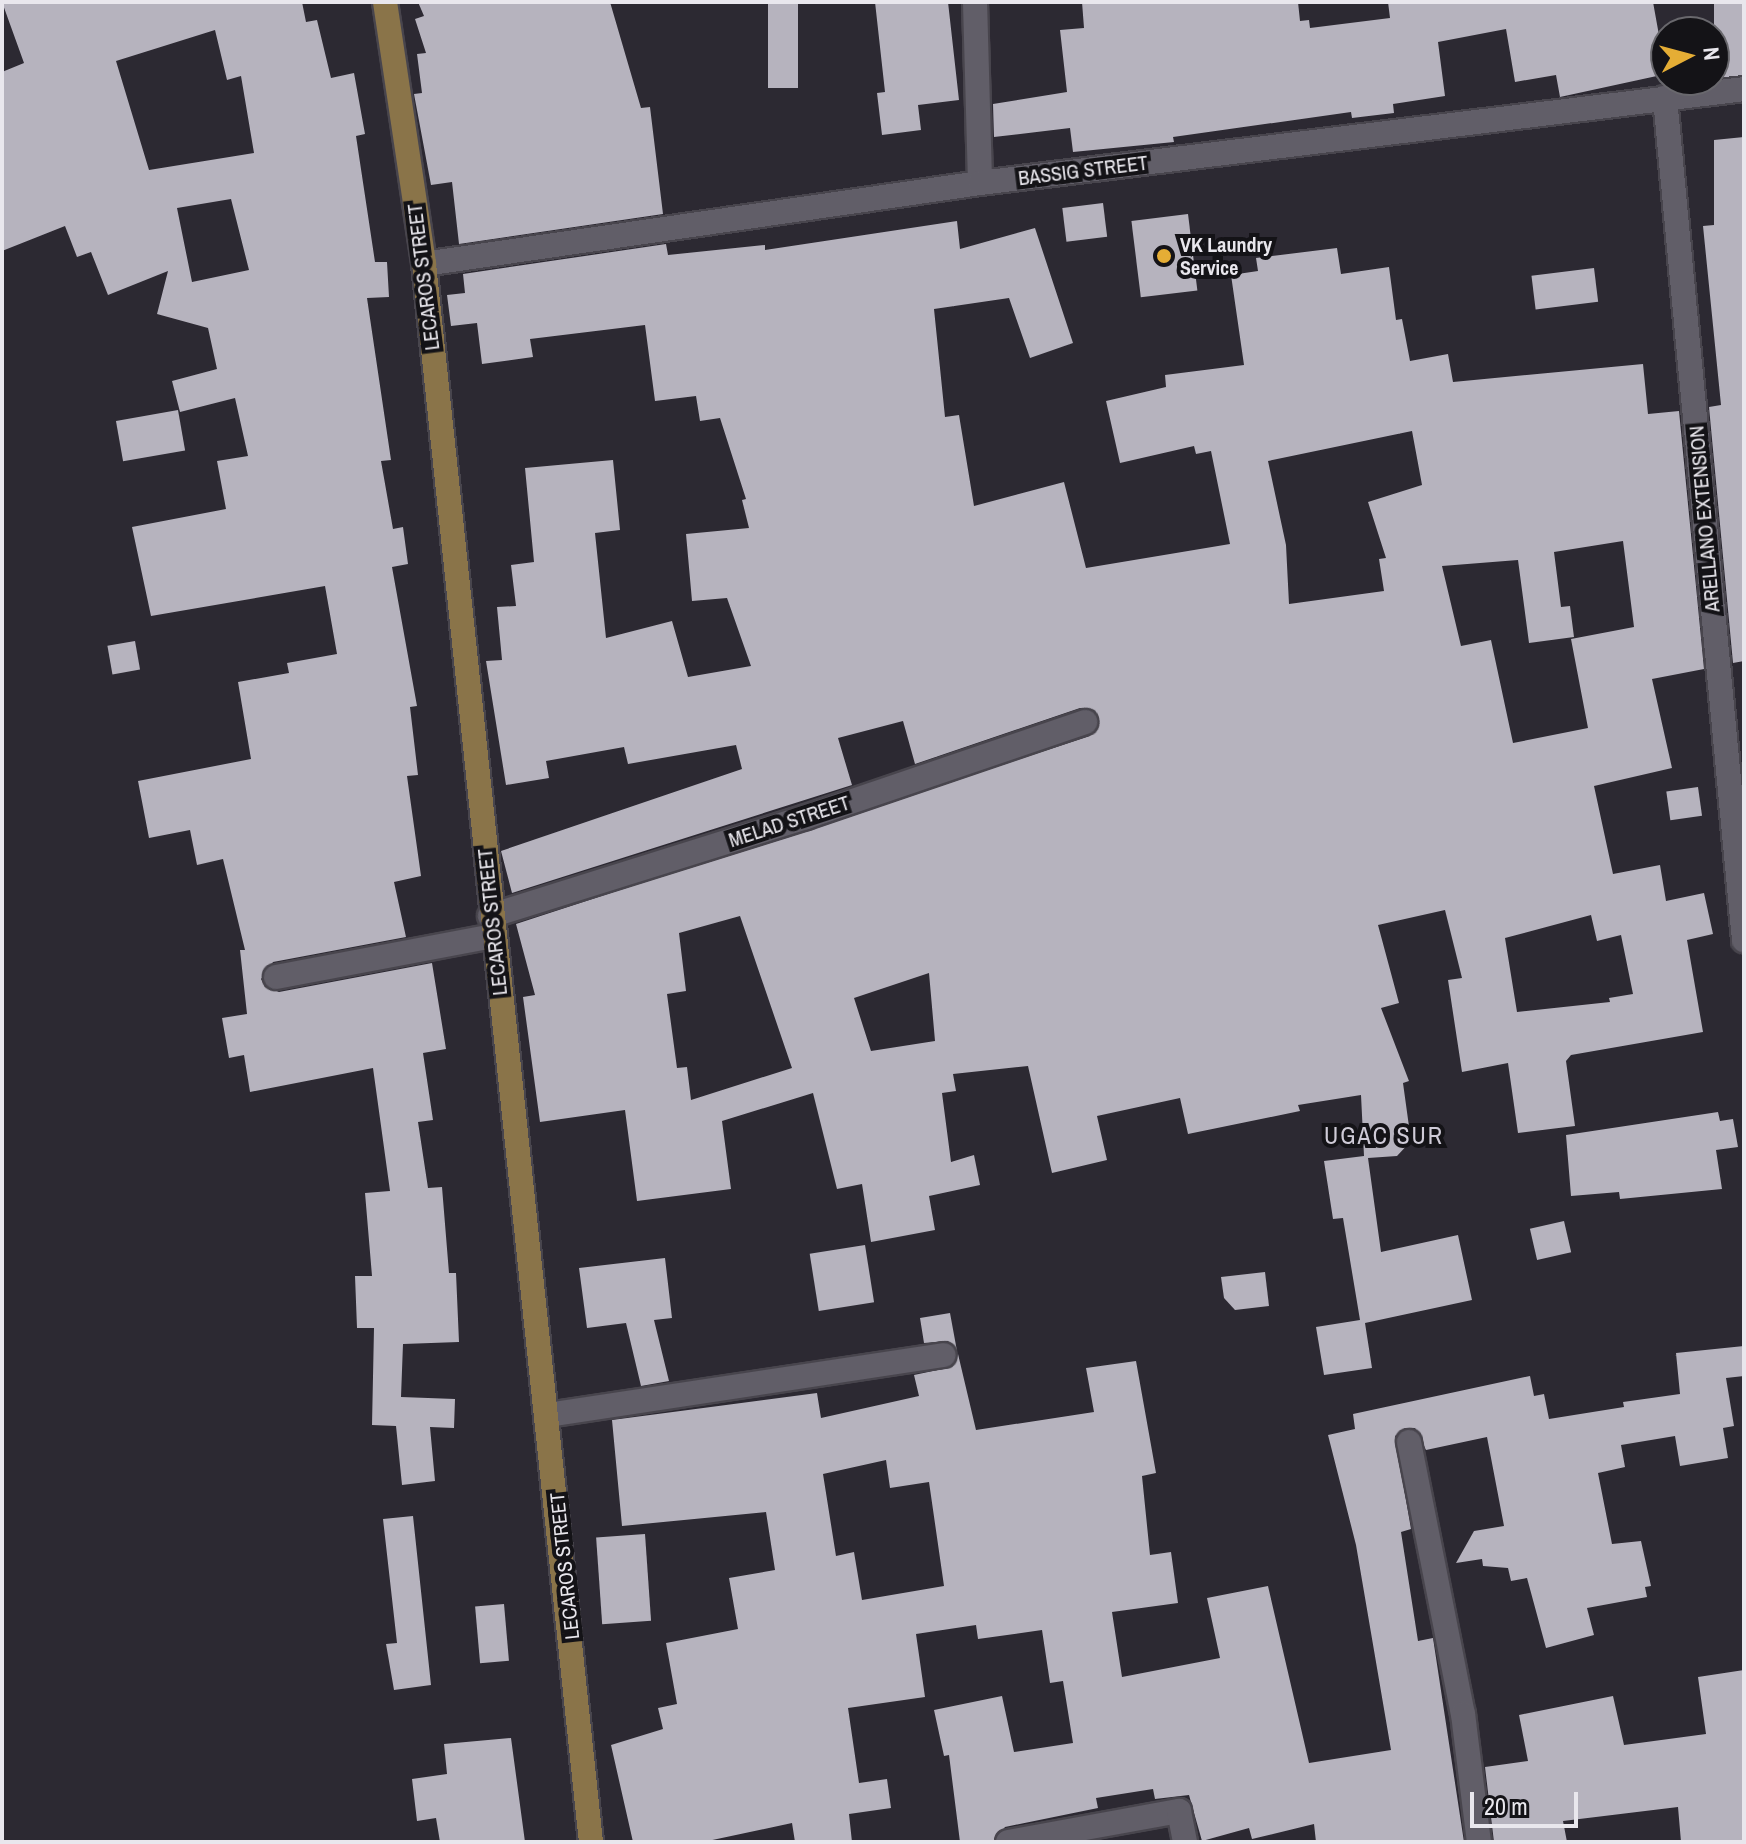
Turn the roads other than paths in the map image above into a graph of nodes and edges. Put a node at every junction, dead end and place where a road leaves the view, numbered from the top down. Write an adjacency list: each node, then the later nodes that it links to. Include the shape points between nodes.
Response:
1 (385, 2): 6 (street, LECAROS STREET)
2 (975, 2): 5 (street)
3 (1744, 89): 4 (street, BASSIG STREET)
4 (1665, 98): 5 (street, BASSIG STREET); 9 (street, ARELLANO EXTENSION)
5 (980, 183): 6 (street, BASSIG STREET)
6 (424, 264): 8 (street, LECAROS STREET)
7 (1085, 722): 8 (street, MELAD STREET)
8 (492, 926): 10 (street, MELAD STREET); 12 (street, LECAROS STREET)
9 (1744, 940)
10 (276, 977)
11 (943, 1355): 12 (street)
12 (547, 1415): 14 (street, LECAROS STREET)
13 (1409, 1442): 17 (street, via 1463,1714)
14 (591, 1842)
15 (1008, 1842): 16 (street, via 1179,1811)
16 (1185, 1842)
17 (1479, 1842)

